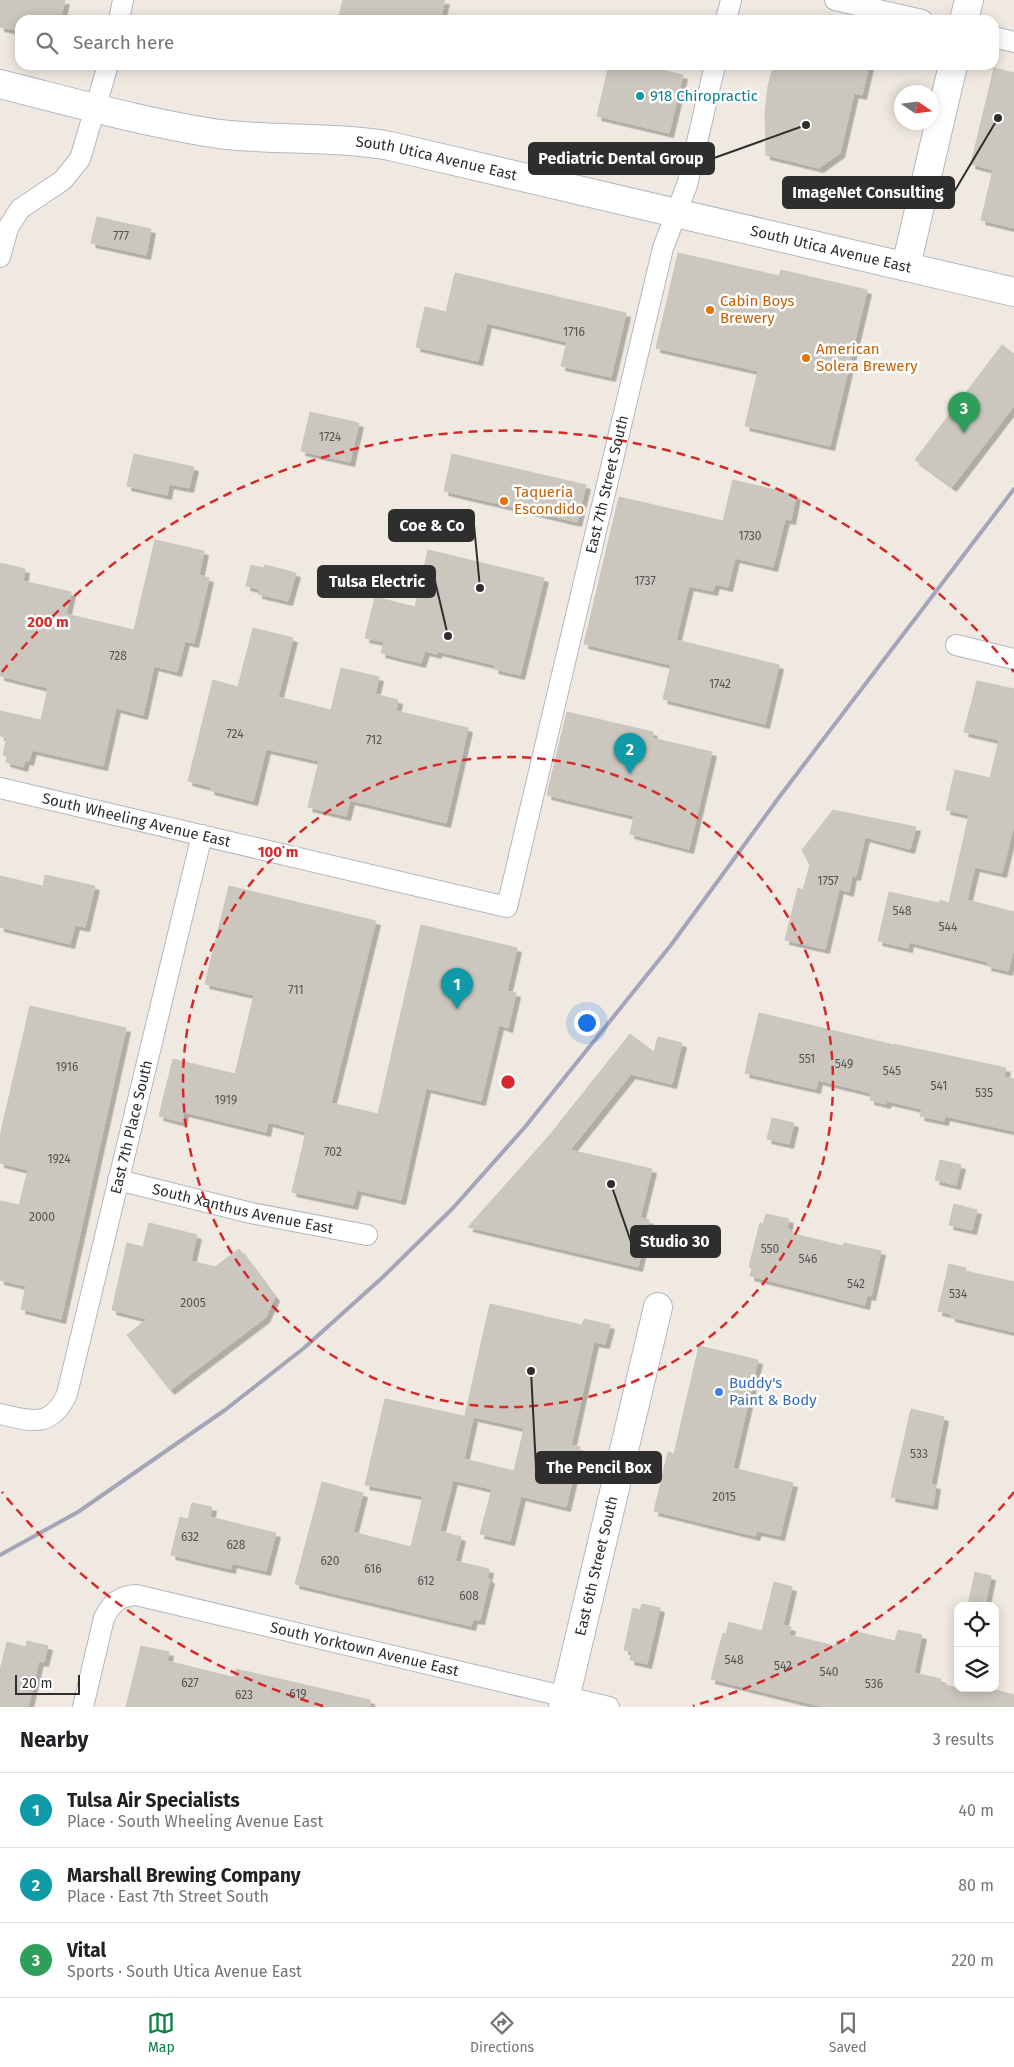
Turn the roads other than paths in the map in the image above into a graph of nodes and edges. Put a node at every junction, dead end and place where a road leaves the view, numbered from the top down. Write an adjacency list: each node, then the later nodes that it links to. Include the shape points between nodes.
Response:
1 (124, 0): 5 (street)
2 (731, 0): 6 (street)
3 (834, 0): 7 (street)
4 (969, 0): 8 (main road)
5 (120, 15)
6 (727, 15)
7 (900, 15)
8 (965, 15)
9 (999, 38): 10 (street)
10 (1014, 42)
11 (107, 70): 15 (street)
12 (715, 70): 16 (street, East 7th Street South, via 687,185)
13 (952, 70): 18 (main road)
14 (0, 84): 15 (main road, South Utica Avenue East)
15 (96, 108): 16 (main road, South Utica Avenue East, via 236,136 370,142); 17 (street, via 80,159 63,180 20,209 8,228)
16 (676, 214): 18 (main road, South Utica Avenue East); 24 (street, East 7th Street South, via 663,248)
17 (0, 257)
18 (906, 266): 19 (main road, South Utica Avenue East)
19 (1014, 292)
20 (956, 645): 21 (street)
21 (1014, 659)
22 (0, 788): 23 (street, South Wheeling Avenue East)
23 (202, 835): 24 (street, South Wheeling Avenue East); 25 (street, East 7th Place South)
24 (507, 906)
25 (118, 1180): 26 (street, South Xanthus Avenue East, via 251,1213); 28 (street, East 7th Place South, via 67,1394 61,1407 52,1416 41,1420)
26 (367, 1235)
27 (658, 1308): 29 (main road, East 6th Street South)
28 (0, 1414)
29 (565, 1702): 30 (street, South Yorktown Avenue East, via 136,1595 119,1598 104,1618); 31 (street, South Yorktown Avenue East)
30 (83, 1707)
31 (609, 1707)

